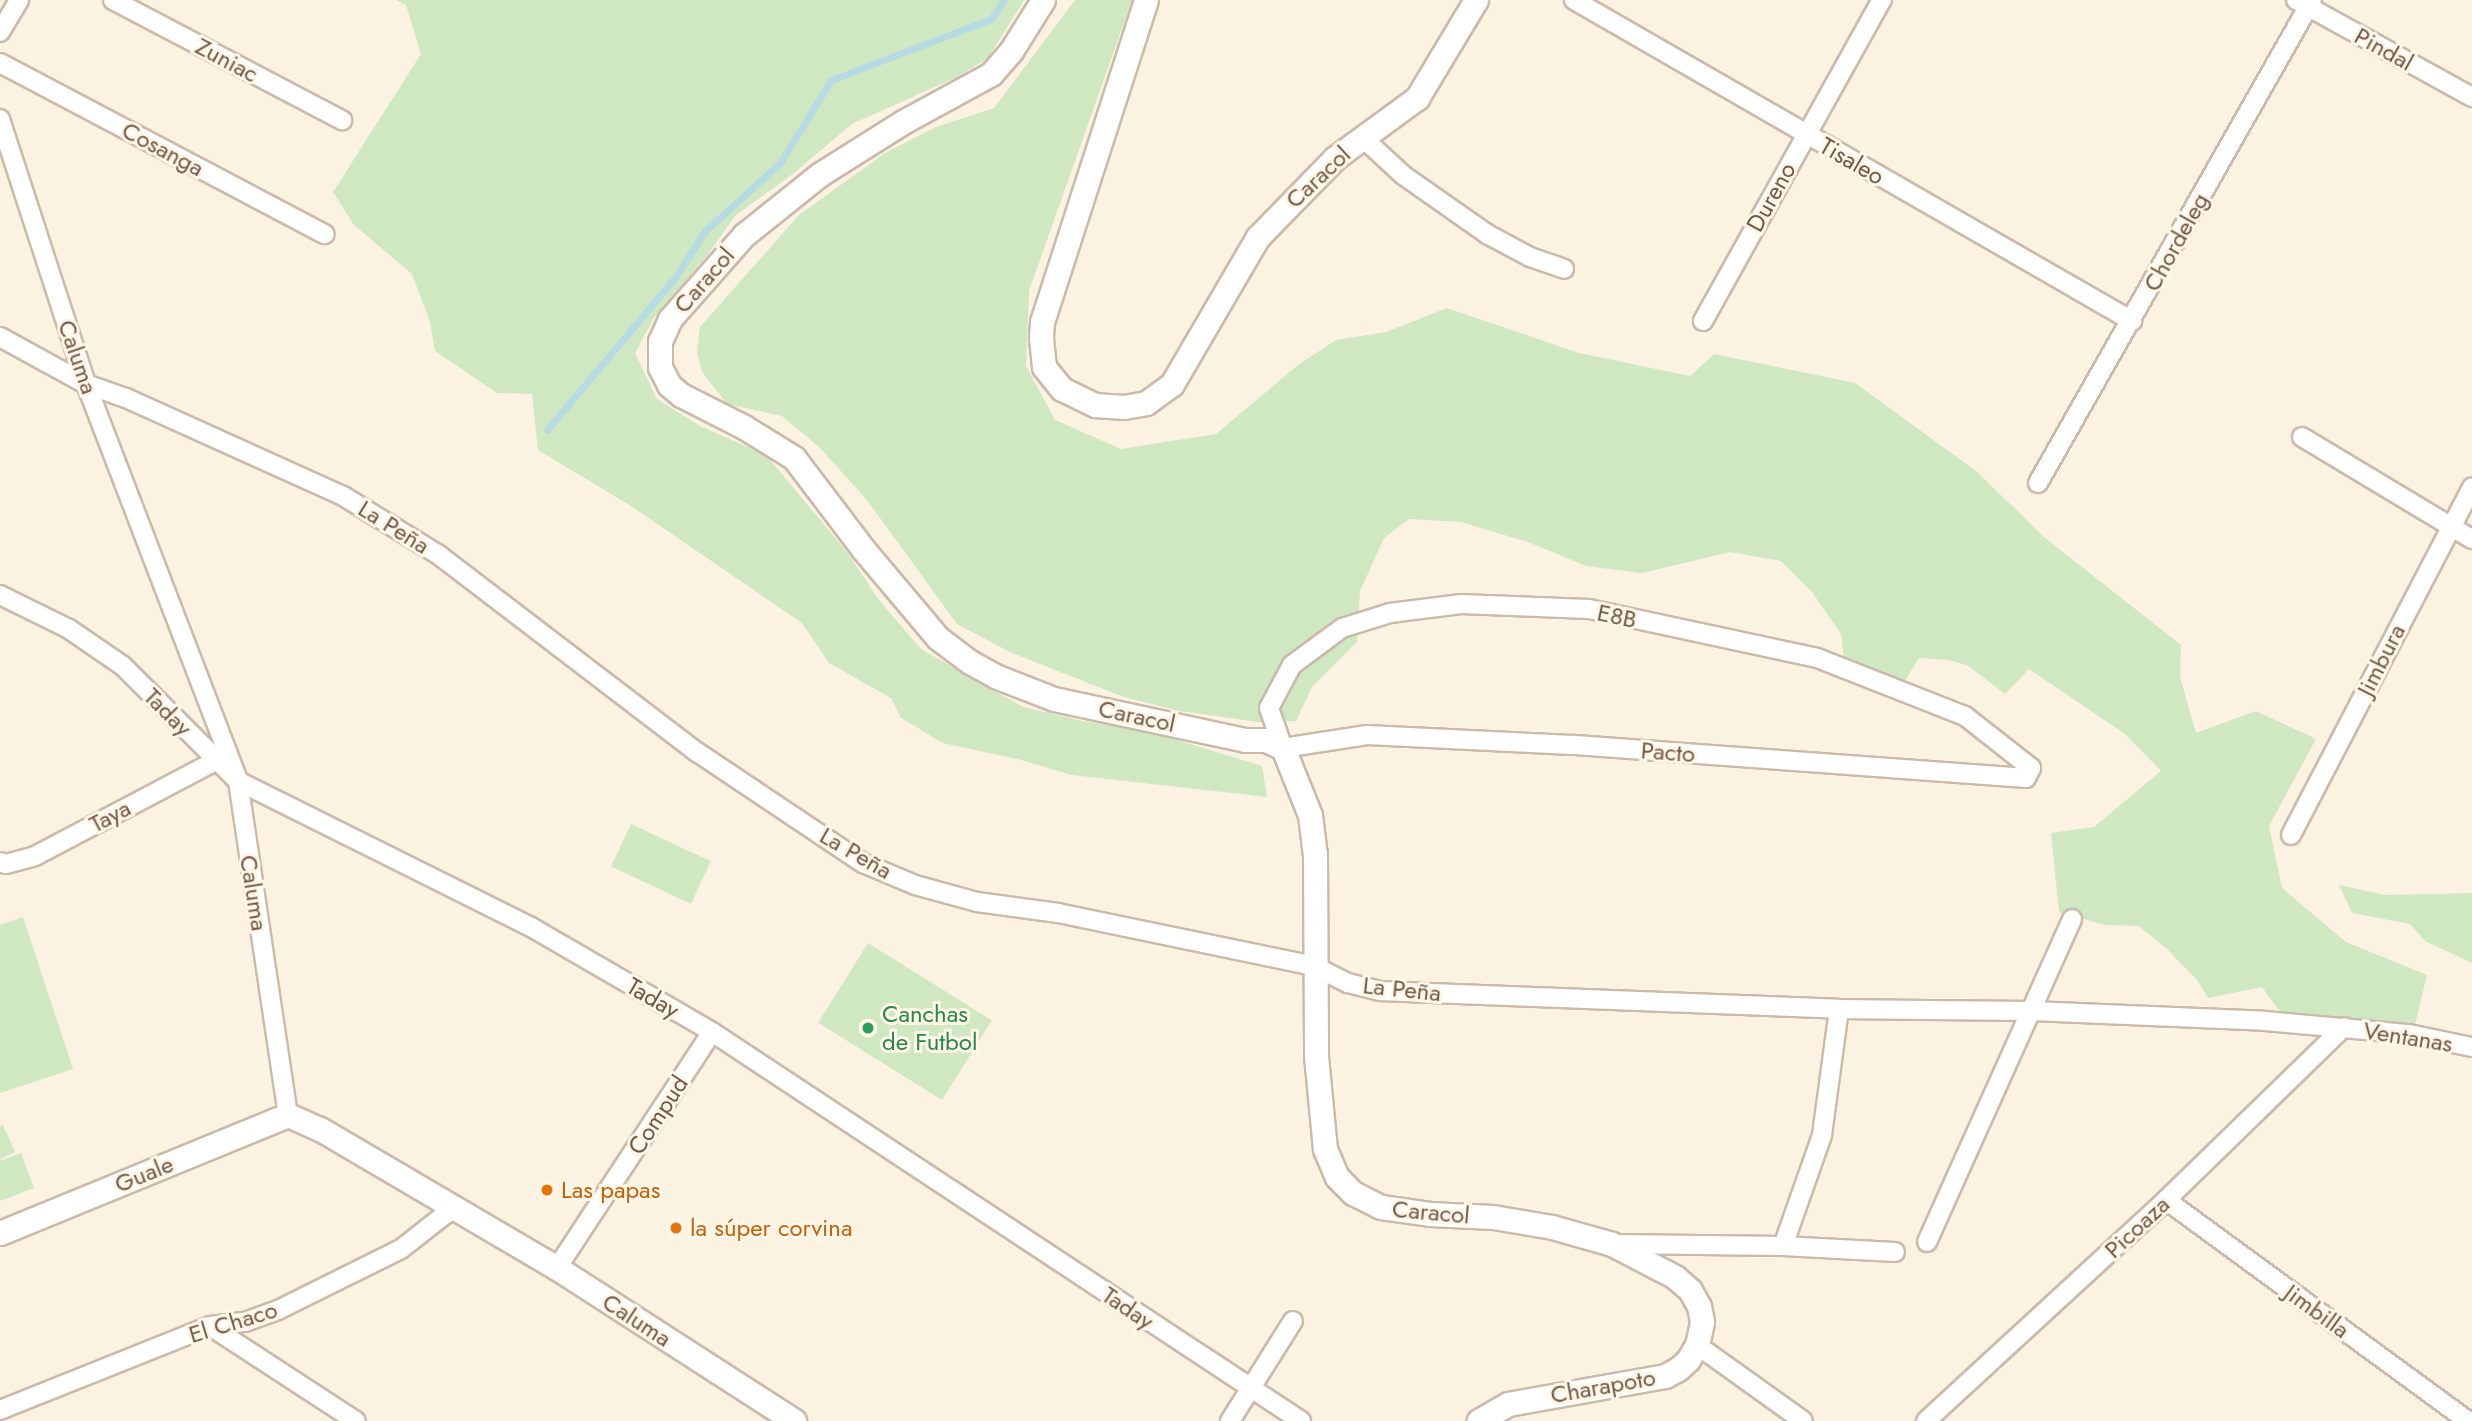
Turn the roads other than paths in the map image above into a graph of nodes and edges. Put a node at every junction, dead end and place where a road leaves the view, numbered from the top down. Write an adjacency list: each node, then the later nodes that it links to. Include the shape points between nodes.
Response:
1 (19, 0): 9 (street)
2 (113, 0): 13 (street, Zuniac)
3 (1043, 0): 28 (street, Caracol, via 991,74 819,175 744,234 670,319 660,341 660,367 669,385 681,395 794,458 938,638 970,662 1054,699 1245,740 1266,740)
4 (1146, 0): 15 (street, Caracol, via 1042,322 1044,367 1069,394 1095,405 1136,407 1172,384 1258,237 1335,158)
5 (1476, 0): 15 (street, Caracol, via 1417,98)
6 (1574, 0): 14 (street, Tisaleo)
7 (1882, 0): 14 (street, Dureno)
8 (2305, 2): 11 (street, Pindal); 19 (street, Chordeleg)
9 (0, 32)
10 (0, 64): 16 (street, Cosanga)
11 (2472, 97)
12 (0, 119): 21 (street, Caluma)
13 (342, 120)
14 (1806, 135): 18 (street, Dureno); 19 (street, Tisaleo)
15 (1363, 138): 17 (street, via 1403,175 1487,234)
16 (326, 234)
17 (1564, 270)
18 (1703, 321)
19 (2132, 321): 23 (street, Chordeleg)
20 (0, 337): 21 (street, La Peña)
21 (86, 384): 31 (street, Caluma); 35 (street, La Peña, via 343,496 439,555 697,752 863,863 915,885 977,902 1059,913)
22 (2302, 437): 25 (street)
23 (2038, 482)
24 (2472, 487): 25 (street, Jimbura)
25 (2450, 526): 26 (street); 32 (street, Jimbura)
26 (2472, 539)
27 (0, 595): 30 (street, Taday, via 69,629 123,666)
28 (1283, 748): 29 (street, Pacto, via 1367,735 2026,778 2031,768); 29 (street, E8B, via 1269,708 1292,665 1342,628 1390,612 1461,604 1589,609 1817,658 1965,716); 35 (street, Caracol, via 1310,815 1316,880)
29 (2019, 756)
30 (217, 760): 31 (street, Taday); 33 (street, Taya, via 35,856)
31 (238, 781): 39 (street, Taday, via 531,927); 41 (street, Caluma)
32 (2291, 835)
33 (2, 868)
34 (2072, 919): 37 (street)
35 (1314, 967): 36 (street, La Peña, via 1379,991); 46 (street, Caracol, via 1325,1149 1344,1185 1381,1207 1493,1217)
36 (1839, 1009): 37 (street, La Peña); 47 (street, via 1822,1135)
37 (2031, 1011): 38 (street, Ventanas); 45 (street)
38 (2344, 1027): 40 (street, Ventanas); 42 (street, Picoaza)
39 (712, 1032): 49 (street, Compud); 53 (street, Taday)
40 (2472, 1047)
41 (288, 1115): 43 (street, Caluma, via 320,1129); 44 (street, Guale)
42 (2166, 1200): 61 (street, Picoaza); 62 (street, Jimbilla)
43 (452, 1209): 49 (street, Caluma); 51 (street, El Chaco, via 401,1249 278,1310 245,1322)
44 (0, 1233)
45 (1927, 1242)
46 (1612, 1244): 47 (street, Caracol); 52 (street, via 1675,1277 1689,1290 1701,1315)
47 (1783, 1246): 48 (street, Caracol)
48 (1895, 1252)
49 (557, 1268): 56 (street, Caluma)
50 (1293, 1321): 53 (street)
51 (210, 1326): 54 (street, El Chaco); 55 (street)
52 (1697, 1345): 59 (street, Charapoto, via 1689,1360 1665,1376 1508,1404); 60 (street)
53 (1250, 1389): 57 (street); 58 (street, Taday)
54 (0, 1410)
55 (356, 1421)
56 (794, 1421)
57 (1230, 1421)
58 (1301, 1421)
59 (1478, 1421)
60 (1803, 1421)
61 (1926, 1421)
62 (2468, 1421)

